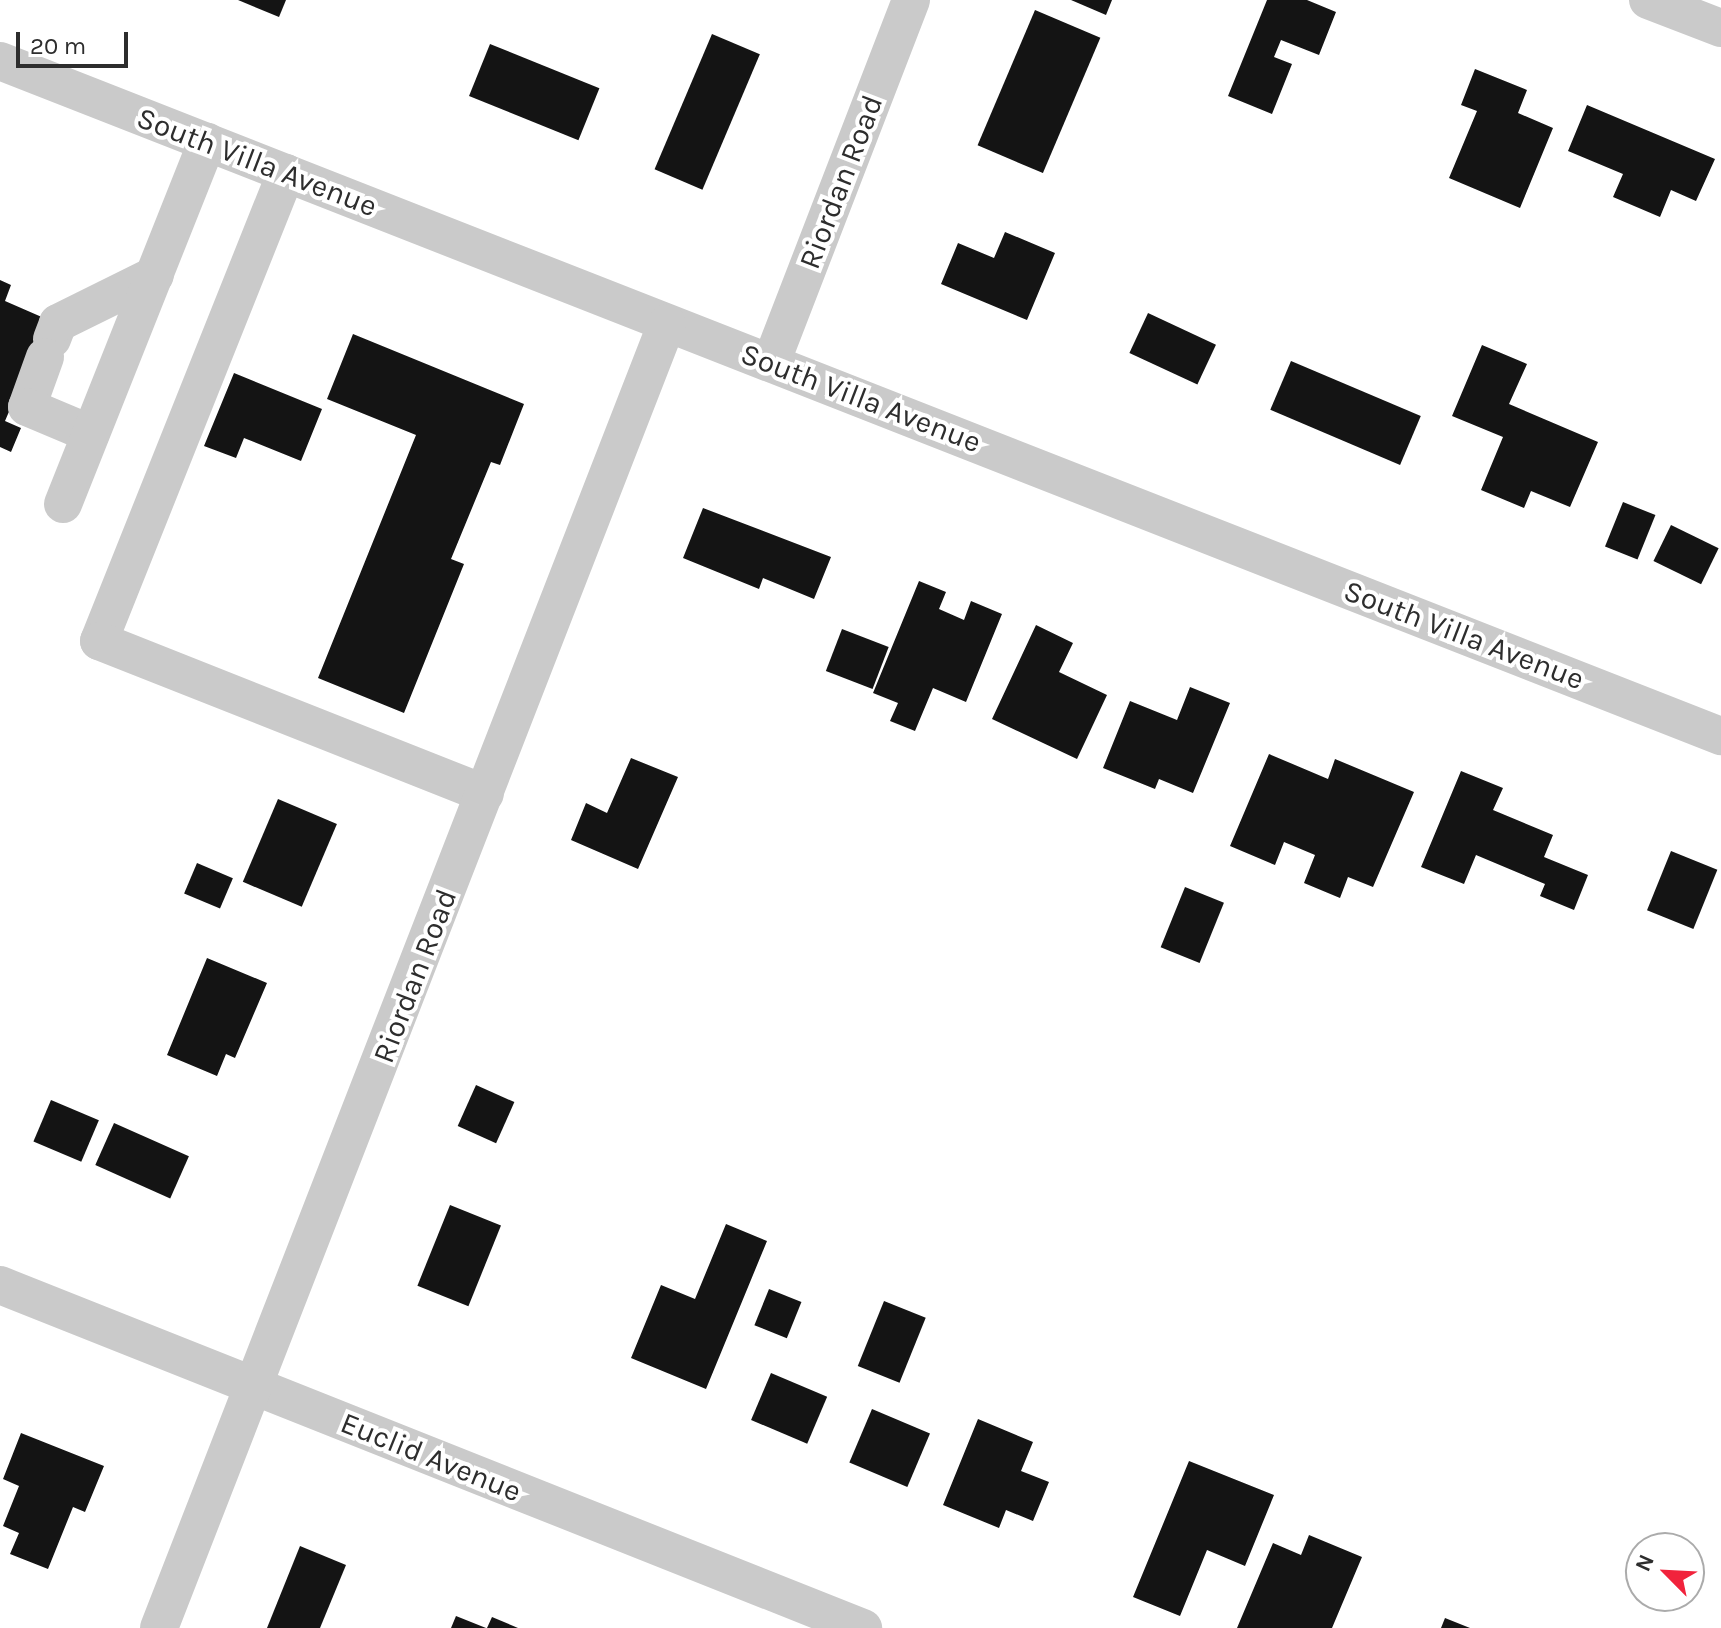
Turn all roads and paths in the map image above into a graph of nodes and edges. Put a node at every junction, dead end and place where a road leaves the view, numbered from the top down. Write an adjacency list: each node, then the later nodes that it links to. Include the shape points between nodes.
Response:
1 (911, 0): 9 (street, Riordan Road)
2 (1648, 0): 3 (street)
3 (1721, 28)
4 (0, 61): 5 (street, South Villa Avenue)
5 (207, 142): 6 (street, South Villa Avenue); 7 (street)
6 (286, 173): 8 (street, South Villa Avenue); 13 (street, via 99,641)
7 (155, 275): 10 (street); 10 (street, via 58,323 27,407)
8 (667, 323): 9 (street, South Villa Avenue); 13 (street, Riordan Road)
9 (771, 363): 12 (street, South Villa Avenue)
10 (91, 434): 11 (street)
11 (63, 504)
12 (1721, 736)
13 (485, 794): 15 (street, Riordan Road)
14 (0, 1285): 15 (street, Euclid Avenue)
15 (255, 1387): 16 (street, Riordan Road); 17 (street, Euclid Avenue)
16 (159, 1628)
17 (863, 1628)

